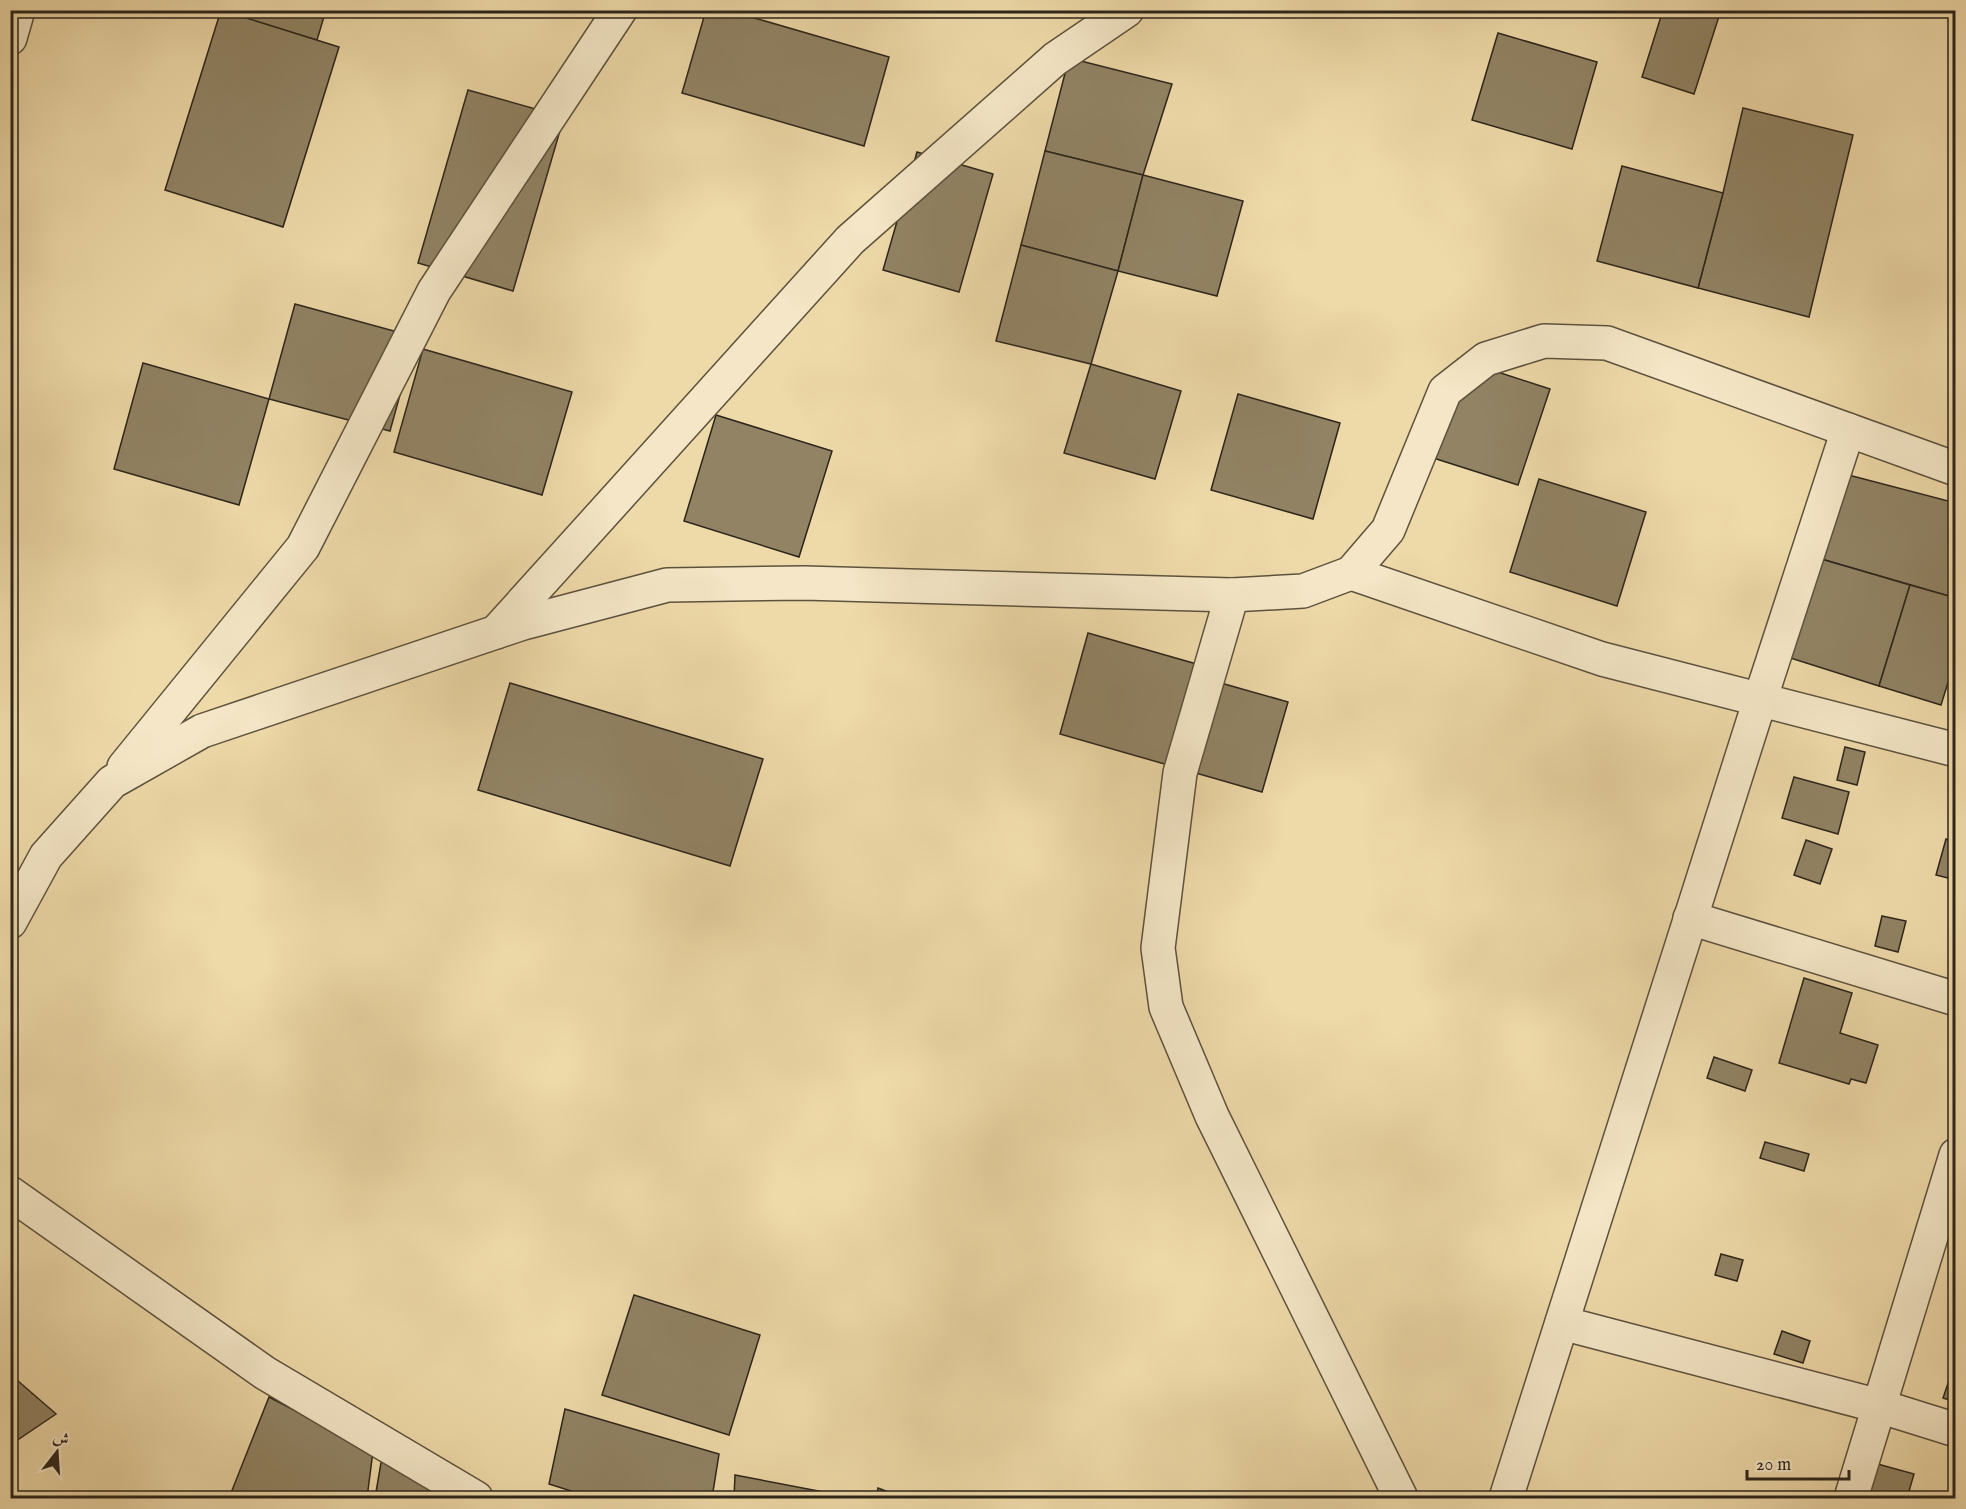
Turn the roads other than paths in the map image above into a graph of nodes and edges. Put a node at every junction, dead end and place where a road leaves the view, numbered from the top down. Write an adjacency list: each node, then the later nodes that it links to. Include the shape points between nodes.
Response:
1 (18, 10): 4 (street)
2 (620, 10): 12 (street, via 434,291 303,547)
3 (1127, 10): 9 (street, via 1055,59 850,240)
4 (10, 38)
5 (1848, 430): 6 (street); 7 (street, via 1607,343 1544,341 1486,359 1445,391 1388,530); 10 (street)
6 (1956, 469)
7 (1351, 573): 8 (street, via 1304,591); 10 (street, via 1602,659)
8 (1232, 595): 9 (street, via 804,583 667,585); 22 (street, via 1180,773 1158,948 1166,1007 1212,1116)
9 (496, 632): 12 (street, via 202,731)
10 (1760, 700): 11 (street); 13 (street)
11 (1956, 750)
12 (112, 782): 14 (street, via 46,856)
13 (1690, 918): 15 (street); 18 (street)
14 (10, 922)
15 (1956, 999)
16 (1956, 1155): 19 (street)
17 (10, 1193): 21 (street, via 265,1373)
18 (1562, 1323): 19 (street); 23 (street)
19 (1879, 1406): 20 (street); 24 (street)
20 (1956, 1430)
21 (476, 1498)
22 (1401, 1498)
23 (1506, 1498)
24 (1851, 1498)

